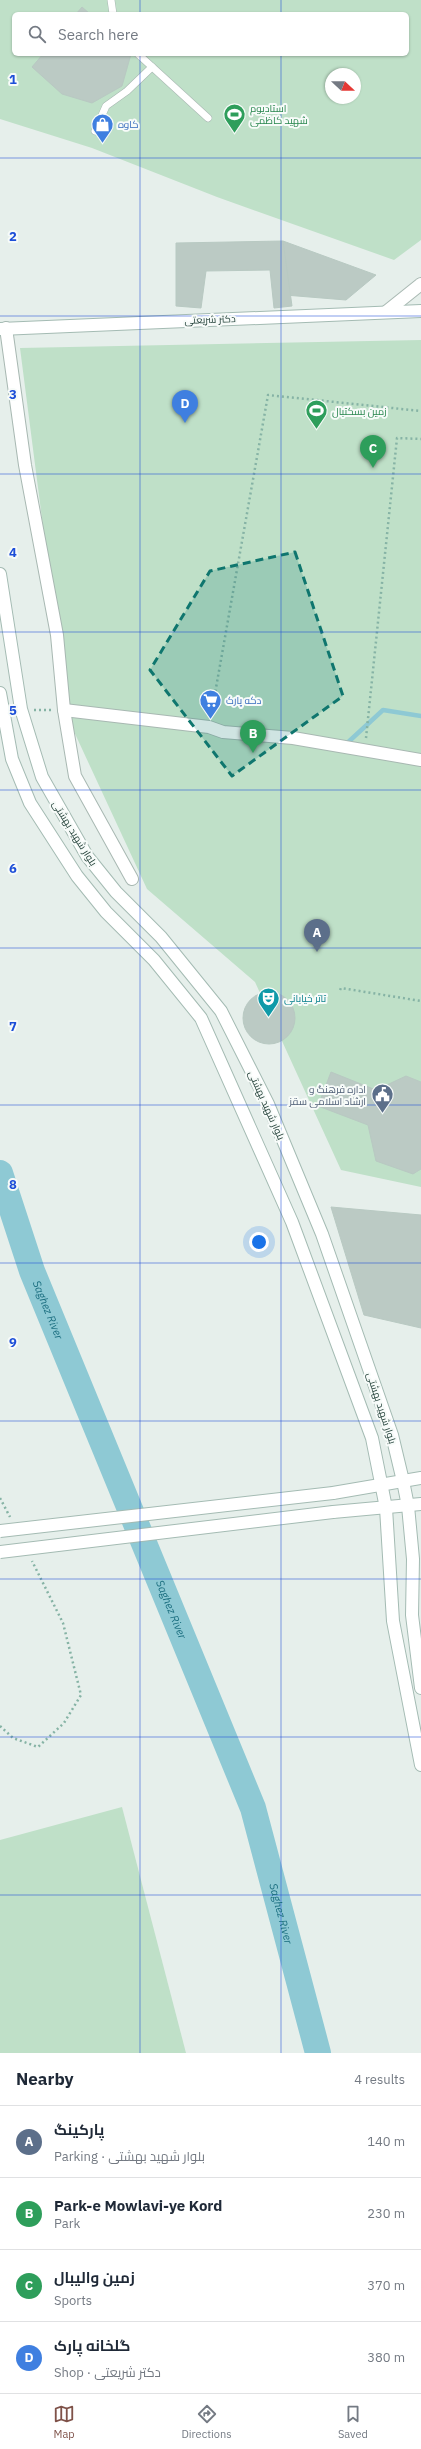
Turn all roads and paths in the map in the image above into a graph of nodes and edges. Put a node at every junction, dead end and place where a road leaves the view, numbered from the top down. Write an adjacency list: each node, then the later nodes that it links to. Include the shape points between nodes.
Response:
1 (111, 0): 2 (lane)
2 (113, 12)
3 (140, 56): 4 (lane)
4 (152, 67): 5 (lane); 6 (lane, via 127,91 106,106)
5 (208, 118)
6 (95, 131)
7 (421, 284): 9 (main road)
8 (421, 311): 9 (main road, دکتر شریعتی)
9 (386, 312): 10 (main road, دکتر شریعتی)
10 (3, 328): 15 (main road, via 25,465 57,635)
11 (421, 411): 16 (path, via 268,395)
12 (421, 440): 17 (path, via 397,438)
13 (0, 574): 23 (main road, بلوار شهید بهشتی, via 21,710 42,777 87,856 116,892 161,937 221,1011 268,1104 322,1234 392,1435)
14 (0, 693): 24 (main road, بلوار شهید بهشتی, via 12,759 30,803 77,876 106,912 154,960 201,1018 292,1222 372,1438)
15 (64, 710): 16 (main road); 19 (main road, via 74,776)
16 (209, 728): 17 (main road, via 224,732 293,738)
17 (364, 752): 18 (main road)
18 (421, 760)
19 (132, 879)
20 (340, 990): 21 (path, via 341,988)
21 (421, 1000)
22 (421, 1478): 23 (main road)
23 (403, 1481): 24 (main road); 27 (main road, بلوار شهید بهشتی)
24 (381, 1484): 28 (main road, بلوار شهید بهشتی); 30 (main road, bridge, via 332,1493)
25 (0, 1498): 29 (path)
26 (421, 1504): 27 (main road)
27 (408, 1506): 28 (main road); 33 (main road, بلوار شهید بهشتی)
28 (386, 1508): 31 (main road, bridge, via 333,1512); 36 (main road, بلوار شهید بهشتی, via 394,1620)
29 (13, 1524)
30 (0, 1532)
31 (0, 1552)
32 (31, 1559): 35 (path, via 63,1622 81,1695 64,1723 38,1747 13,1738)
33 (417, 1560): 34 (main road, بلوار شهید بهشتی, via 412,1615)
34 (421, 1688)
35 (0, 1726)
36 (421, 1765)

